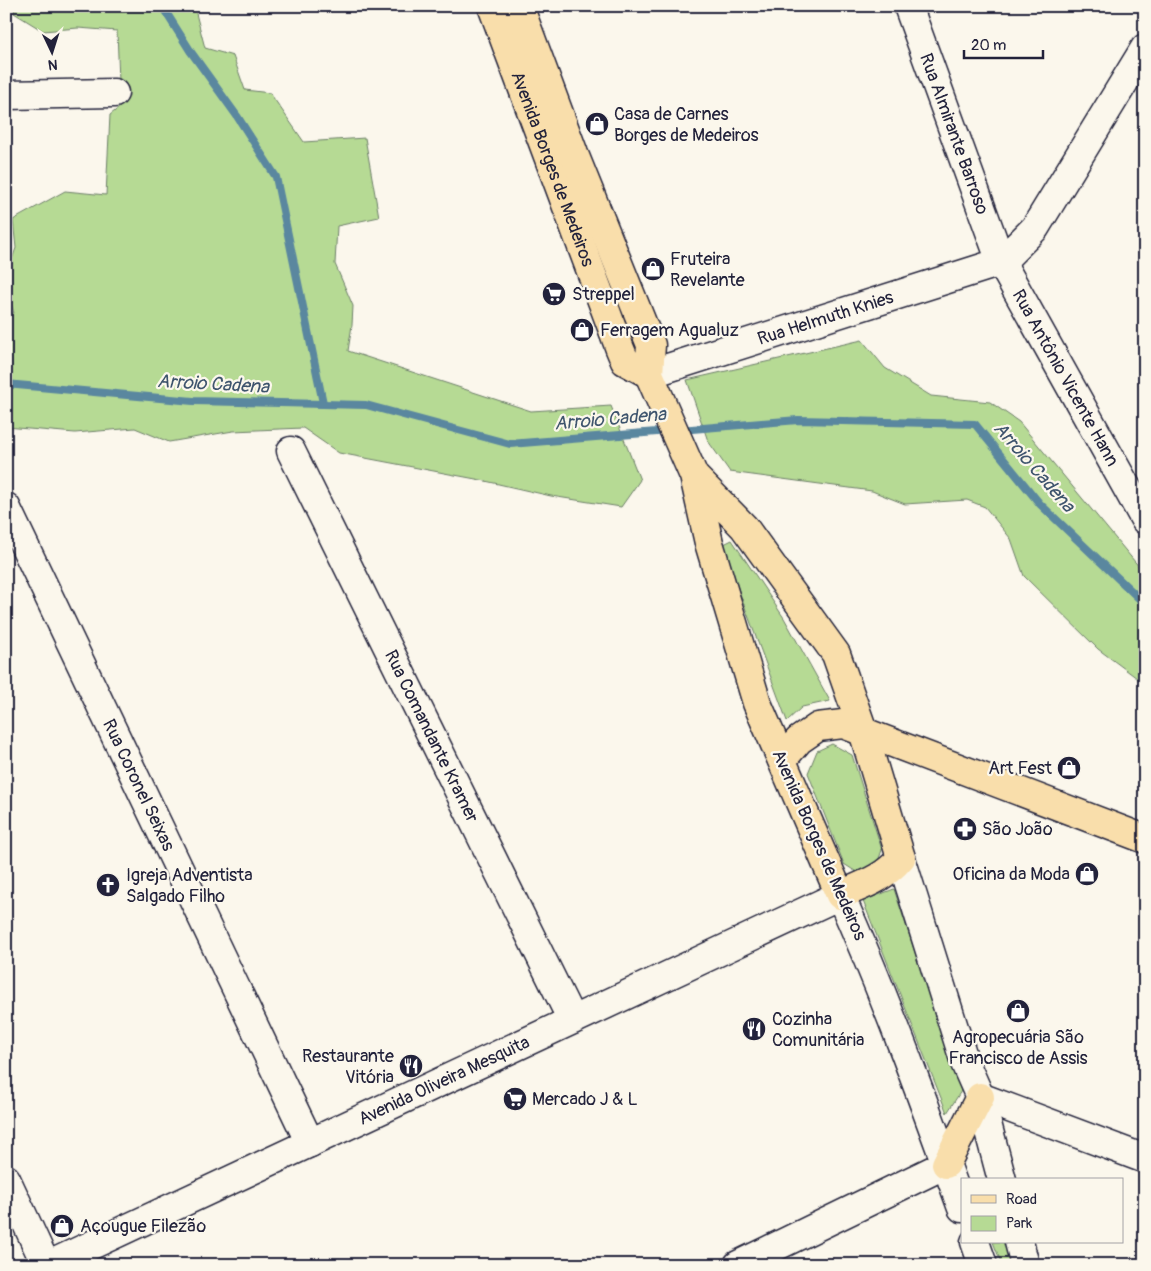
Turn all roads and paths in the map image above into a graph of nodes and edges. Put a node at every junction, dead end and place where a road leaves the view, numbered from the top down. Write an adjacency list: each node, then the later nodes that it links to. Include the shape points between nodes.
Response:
1 (492, 6): 8 (main road, Avenida Borges de Medeiros, via 625,361)
2 (519, 6): 8 (main road, Avenida Borges de Medeiros, via 651,345)
3 (908, 6): 7 (street, Rua Almirante Barroso)
4 (1145, 48): 7 (street, via 1035,228)
5 (114, 94): 6 (street)
6 (6, 95)
7 (1001, 262): 8 (street, Rua Helmuth Knies); 12 (street, Rua Antônio Vicente Hann)
8 (653, 383): 10 (main road, Avenida Borges de Medeiros)
9 (291, 451): 18 (street, Rua Comandante Kramer)
10 (694, 476): 13 (main road, Avenida Borges de Medeiros, via 744,527 836,654); 14 (main road, Avenida Borges de Medeiros, via 709,543 757,703)
11 (6, 507): 20 (street, Rua Coronel Seixas)
12 (1145, 520)
13 (863, 731): 14 (main road, via 843,724 818,727 799,740); 15 (main road); 16 (main road, Avenida Borges de Medeiros)
14 (782, 760): 17 (main road, Avenida Borges de Medeiros)
15 (1145, 839)
16 (901, 858): 17 (main road, via 873,881); 19 (street, Avenida Borges de Medeiros, via 965,1062)
17 (840, 895): 18 (street, Avenida Oliveira Mesquita); 22 (street, Avenida Borges de Medeiros, via 892,1018)
18 (572, 1020): 20 (street, Avenida Oliveira Mesquita)
19 (980, 1097): 21 (street); 22 (main road); 23 (street, Avenida Borges de Medeiros)
20 (310, 1143): 28 (street, Avenida Oliveira Mesquita)
21 (1145, 1159)
22 (946, 1164): 25 (street, Avenida Borges de Medeiros); 29 (street)
23 (1001, 1178)
24 (6, 1179): 28 (street)
25 (961, 1205)
26 (976, 1244): 30 (street)
27 (1020, 1244): 31 (street)
28 (48, 1265)
29 (738, 1265)
30 (983, 1265)
31 (1025, 1265)

